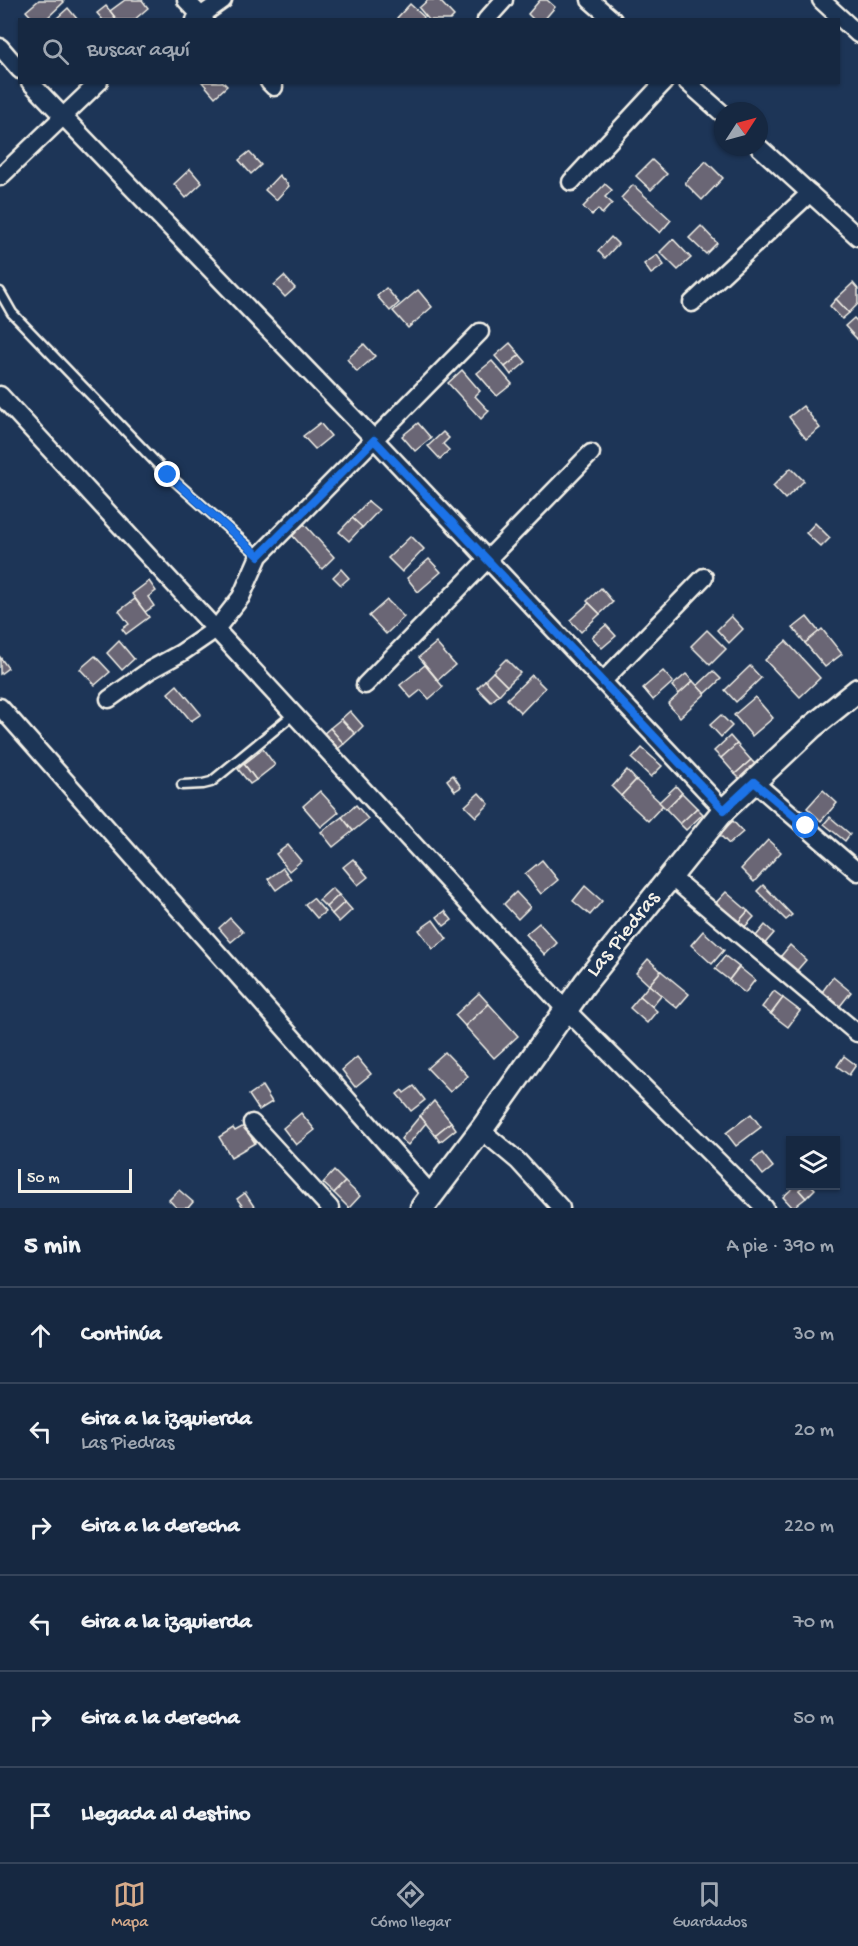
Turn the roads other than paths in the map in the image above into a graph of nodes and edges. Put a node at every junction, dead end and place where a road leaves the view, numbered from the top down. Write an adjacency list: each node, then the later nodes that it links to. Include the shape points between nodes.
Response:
1 (186, 0): 6 (street)
2 (223, 0): 6 (street)
3 (504, 0): 7 (street)
4 (590, 0): 8 (street)
5 (821, 0): 9 (street)
6 (200, 18)
7 (488, 18)
8 (611, 18)
9 (858, 34)
10 (0, 47): 11 (street)
11 (18, 68)
12 (32, 84): 17 (street)
13 (97, 84): 17 (street)
14 (662, 84): 20 (street)
15 (689, 84): 16 (street)
16 (714, 106)
17 (63, 118): 19 (street); 27 (street)
18 (768, 155): 21 (street)
19 (0, 177)
20 (571, 182)
21 (810, 193): 22 (street); 24 (street)
22 (858, 237)
23 (0, 292): 29 (lane, via 12,313 168,475)
24 (692, 303)
25 (480, 332): 27 (street)
26 (0, 395): 32 (street)
27 (374, 440): 29 (street); 30 (street)
28 (591, 453): 30 (street)
29 (259, 556): 32 (street, via 241,597)
30 (487, 559): 33 (street); 34 (street)
31 (704, 577): 33 (street)
32 (216, 630): 36 (street); 38 (street)
33 (603, 681): 41 (street)
34 (365, 685)
35 (858, 690): 39 (street, Las Piedras)
36 (109, 699)
37 (0, 707): 48 (street)
38 (294, 714): 40 (lane, via 211,782); 44 (street)
39 (754, 782): 41 (street, Las Piedras); 42 (street)
40 (182, 785)
41 (724, 810): 43 (street, Las Piedras)
42 (858, 872)
43 (671, 877): 44 (street, Las Piedras); 45 (street)
44 (566, 1010): 47 (street, Las Piedras); 51 (street)
45 (858, 1033)
46 (252, 1123): 49 (street)
47 (481, 1130): 48 (street, Las Piedras); 50 (street, via 518,1161)
48 (427, 1201)
49 (330, 1208)
50 (561, 1208)
51 (765, 1208)

